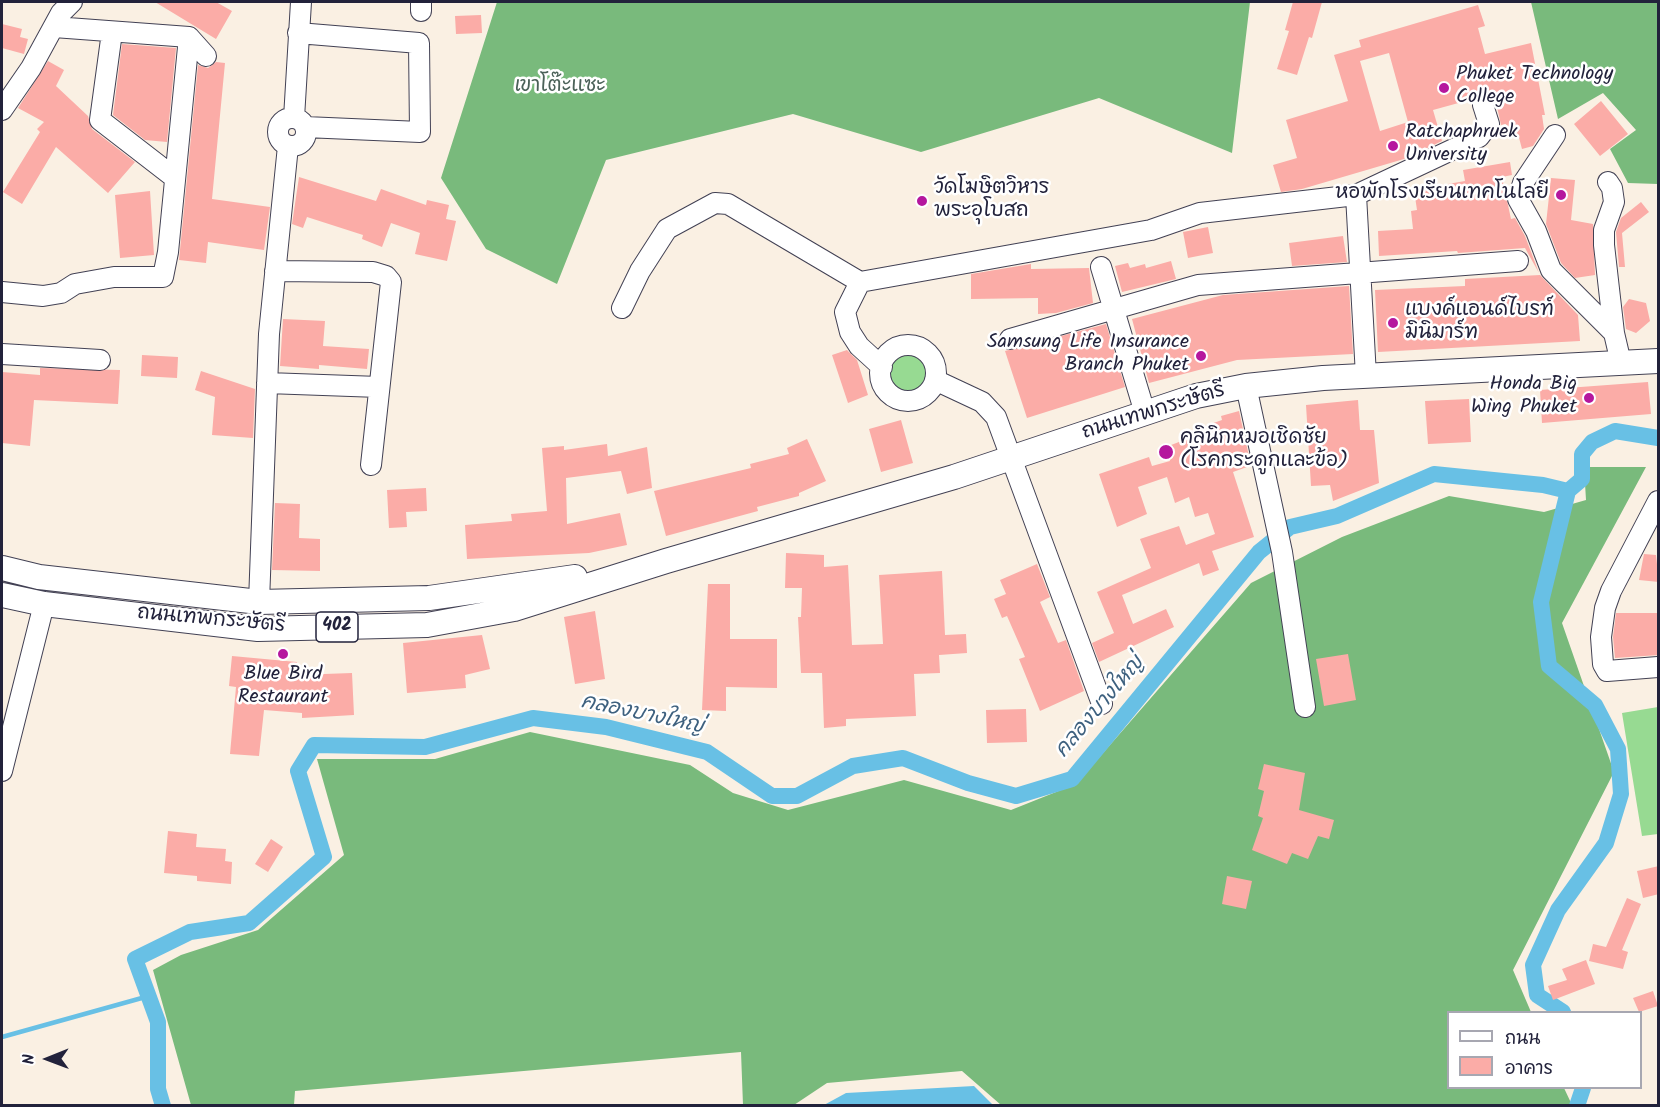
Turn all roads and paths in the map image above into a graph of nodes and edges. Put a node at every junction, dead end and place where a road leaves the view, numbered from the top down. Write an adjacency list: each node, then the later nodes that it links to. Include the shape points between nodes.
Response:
1 (72, 2): 3 (street)
2 (301, 2): 5 (street)
3 (54, 27): 4 (street); 9 (street)
4 (111, 32): 6 (street); 12 (street, via 100,120)
5 (298, 33): 10 (street); 10 (street, via 418,44 420,132)
6 (189, 37): 7 (street); 12 (street)
7 (206, 56)
8 (1484, 105): 14 (street, via 1489,124 1479,137)
9 (2, 111)
10 (300, 122): 17 (street, via 303,141 288,146)
11 (1555, 135): 23 (street, via 1523,183 1518,199 1551,270)
12 (175, 178): 20 (street, via 163,277 114,277 75,284 61,293 44,296)
13 (1608, 182): 23 (street, via 1614,202 1604,230 1604,245)
14 (1356, 195): 18 (street); 19 (street, via 1200,213 1151,230)
15 (1518, 261): 18 (street)
16 (1101, 267): 22 (street)
17 (275, 271): 32 (street); 34 (street, via 373,272 386,276 391,282)
18 (1358, 272): 22 (street, via 1198,285); 30 (street)
19 (860, 282): 21 (street, via 728,204 715,203 668,229 640,271); 29 (street, via 845,312 850,332)
20 (2, 292)
21 (622, 308)
22 (1114, 310): 24 (street); 35 (street)
23 (1614, 333): 28 (street)
24 (1010, 339)
25 (2, 354): 26 (street)
26 (100, 360)
27 (1659, 361): 28 (main road, ถนนเทพกระษัตรี)
28 (1621, 363): 30 (main road, ถนนเทพกระษัตรี)
29 (882, 367): 31 (street, via 886,389 901,400 920,398); 31 (street, via 893,349 918,346 936,366)
30 (1366, 376): 33 (main road, ถนนเทพกระษัตรี)
31 (935, 380): 36 (street, via 982,402 996,417)
32 (267, 383): 34 (street); 42 (street)
33 (1246, 386): 35 (main road, ถนนเทพกระษัตรี, via 1196,396); 46 (street, via 1280,543)
34 (379, 387): 37 (street)
35 (1145, 413): 36 (main road, ถนนเทพกระษัตรี)
36 (1012, 458): 41 (main road, ถนนเทพกระษัตรี / 402, via 666,561); 45 (street)
37 (371, 465)
38 (1659, 501): 44 (street, via 1611,591 1600,637 1607,671)
39 (2, 568): 42 (main road, ถนนเทพกระษัตรี / 402, via 39,577)
40 (2, 595): 43 (main road, ถนนเทพกระษัตรี / 402)
41 (513, 599): 42 (main road, ถนนเทพกระษัตรี / 402); 43 (main road, ถนนเทพกระษัตรี / 402, via 427,625 258,628)
42 (259, 602)
43 (44, 604): 47 (street)
44 (1659, 667)
45 (1102, 704)
46 (1305, 707)
47 (3, 762)

